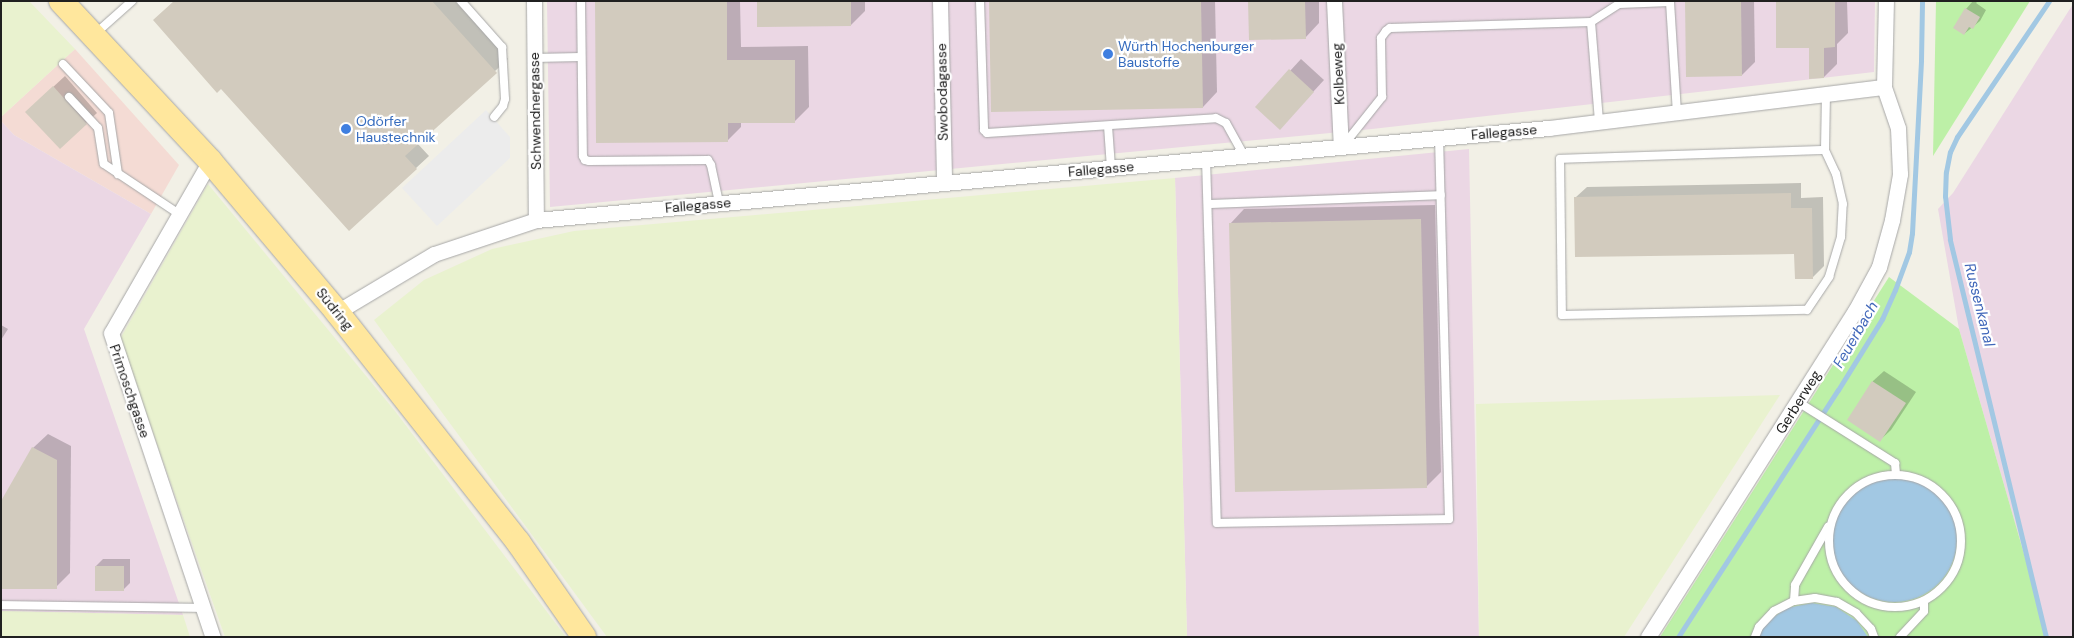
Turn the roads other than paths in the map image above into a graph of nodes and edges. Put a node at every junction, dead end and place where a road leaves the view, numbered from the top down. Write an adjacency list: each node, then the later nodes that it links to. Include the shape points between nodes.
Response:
1 (61, 1): 11 (main road, Südring)
2 (132, 1): 11 (lane)
3 (461, 1): 19 (lane, via 502,47 505,99)
4 (534, 1): 13 (street, Schwendnergasse)
5 (581, 1): 12 (lane)
6 (940, 1): 30 (street, Swobodagasse)
7 (980, 1): 21 (lane, via 984,130 987,133)
8 (1334, 1): 23 (street, Kolbeweg)
9 (1886, 1): 15 (street, Gerberweg)
10 (1591, 22): 18 (lane, via 1619,4 1670,2); 20 (lane); 23 (lane, via 1390,28 1381,38 1382,98)
11 (94, 36): 27 (main road, Südring)
12 (582, 57): 13 (lane); 32 (lane, via 585,160 708,160)
13 (534, 58): 35 (street, Schwendnergasse)
14 (63, 64): 29 (lane, via 109,113)
15 (1884, 87): 16 (street, Fallegasse); 37 (street, Gerberweg, via 1898,128 1900,174 1892,220 1879,267)
16 (1826, 94): 18 (street, Fallegasse); 24 (lane)
17 (69, 97): 29 (lane, via 98,128 104,164)
18 (1677, 112): 20 (street, Fallegasse)
19 (494, 117)
20 (1599, 122): 22 (street, Fallegasse)
21 (1108, 126): 25 (lane, via 1222,119); 28 (lane)
22 (1440, 138): 23 (street, Fallegasse); 31 (lane)
23 (1342, 148): 25 (street, Fallegasse)
24 (1825, 150): 24 (lane, via 1836,174 1843,204 1841,237 1829,277 1807,310 1562,315 1560,159)
25 (1244, 156): 26 (street, Fallegasse)
26 (1206, 159): 28 (street, Fallegasse); 33 (lane)
27 (210, 160): 34 (street, Primoschgasse); 36 (main road, Südring)
28 (1111, 168): 30 (street, Fallegasse)
29 (118, 174): 34 (lane)
30 (944, 182): 32 (street, Fallegasse)
31 (1441, 195): 33 (lane); 33 (lane, via 1449,519 1217,523)
32 (719, 203): 35 (street, Fallegasse)
33 (1208, 204)
34 (179, 214): 44 (street, Primoschgasse, via 111,333)
35 (536, 220): 36 (street, Fallegasse, via 434,254)
36 (338, 312): 47 (main road, Südring, via 518,542)
37 (1804, 406): 38 (lane, via 1895,463); 48 (street, Gerberweg)
38 (1896, 474): 39 (lane, via 1874,477 1855,487 1840,503); 41 (lane, via 1917,478 1937,489 1951,506 1960,526 1961,548 1955,569 1942,587)
39 (1830, 523): 40 (lane, via 1828,544 1833,566 1844,584); 42 (lane, via 1795,586)
40 (1860, 598): 41 (lane, via 1881,606 1903,607); 45 (lane)
41 (1924, 600): 51 (lane, via 1924,611)
42 (1794, 601): 45 (lane, via 1815,598 1837,602); 49 (lane, via 1774,611 1759,627)
43 (1, 605): 44 (lane)
44 (204, 608): 46 (street, Primoschgasse)
45 (1852, 610): 50 (lane, via 1871,629)
46 (213, 637)
47 (584, 637)
48 (1648, 637)
49 (1755, 637)
50 (1874, 637)
51 (1900, 637)

